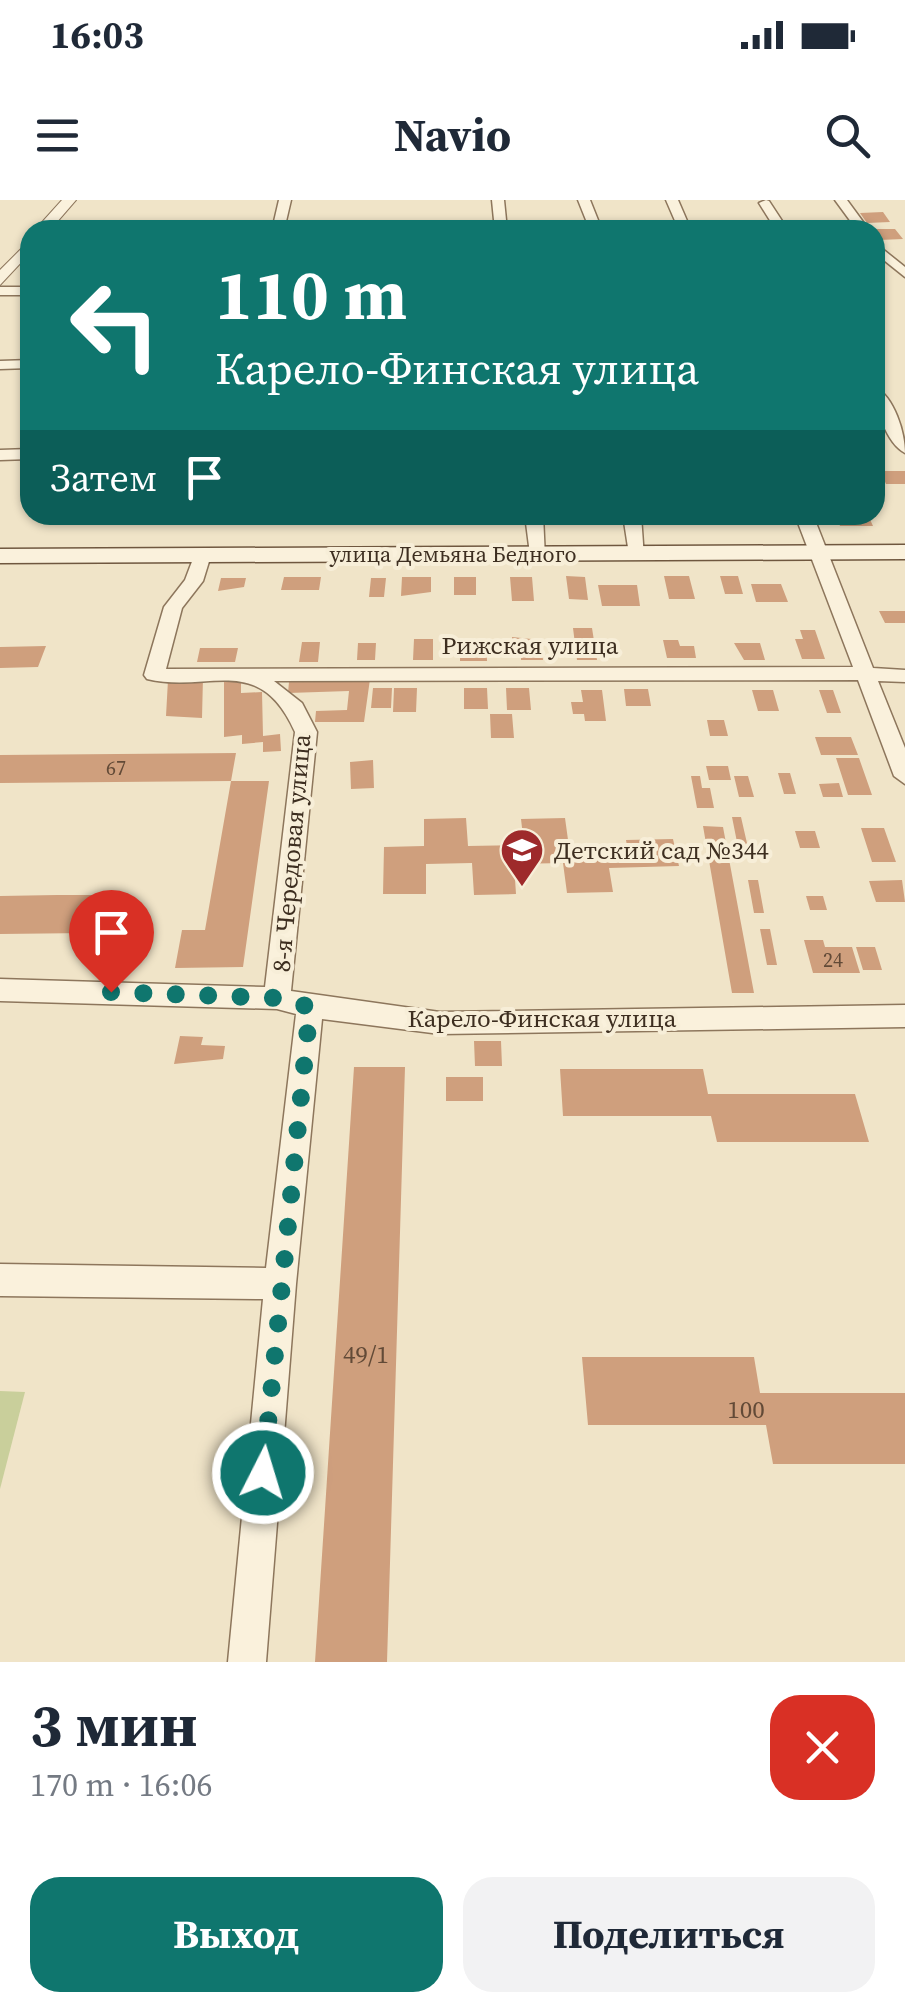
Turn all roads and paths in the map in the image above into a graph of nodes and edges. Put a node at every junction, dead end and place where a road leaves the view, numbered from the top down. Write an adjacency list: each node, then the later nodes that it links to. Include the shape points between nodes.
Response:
1 (69, 200): 3 (street)
2 (765, 203): 4 (street)
3 (51, 220)
4 (776, 220)
5 (20, 256): 8 (street)
6 (898, 264): 7 (street)
7 (905, 273)
8 (0, 280)
9 (885, 410): 10 (street)
10 (905, 448)
11 (535, 525): 16 (street)
12 (634, 525): 17 (street)
13 (808, 525): 14 (street)
14 (820, 552): 15 (main road, улица Демьяна Бедного); 17 (main road, улица Демьяна Бедного); 21 (street)
15 (905, 552)
16 (539, 554): 17 (main road, улица Демьяна Бедного); 19 (main road, улица Демьяна Бедного)
17 (638, 554)
18 (0, 556): 19 (main road, улица Демьяна Бедного)
19 (202, 556): 20 (street, Рижская улица, via 194,582 173,608 154,674)
20 (250, 672): 21 (street, Рижская улица); 25 (street, 8-я Чередовая улица, via 294,708 306,732)
21 (867, 676): 22 (street, Рижская улица); 23 (street)
22 (905, 676)
23 (905, 776)
24 (0, 990): 25 (street, Карело-Финская улица)
25 (277, 998): 26 (street, Карело-Финская улица)
26 (310, 1007): 27 (street, Карело-Финская улица, via 440,1023); 29 (street, 8-я Чередовая улица)
27 (905, 1016)
28 (0, 1280): 29 (street)
29 (280, 1284): 30 (street, 8-я Чередовая улица)
30 (246, 1662)

